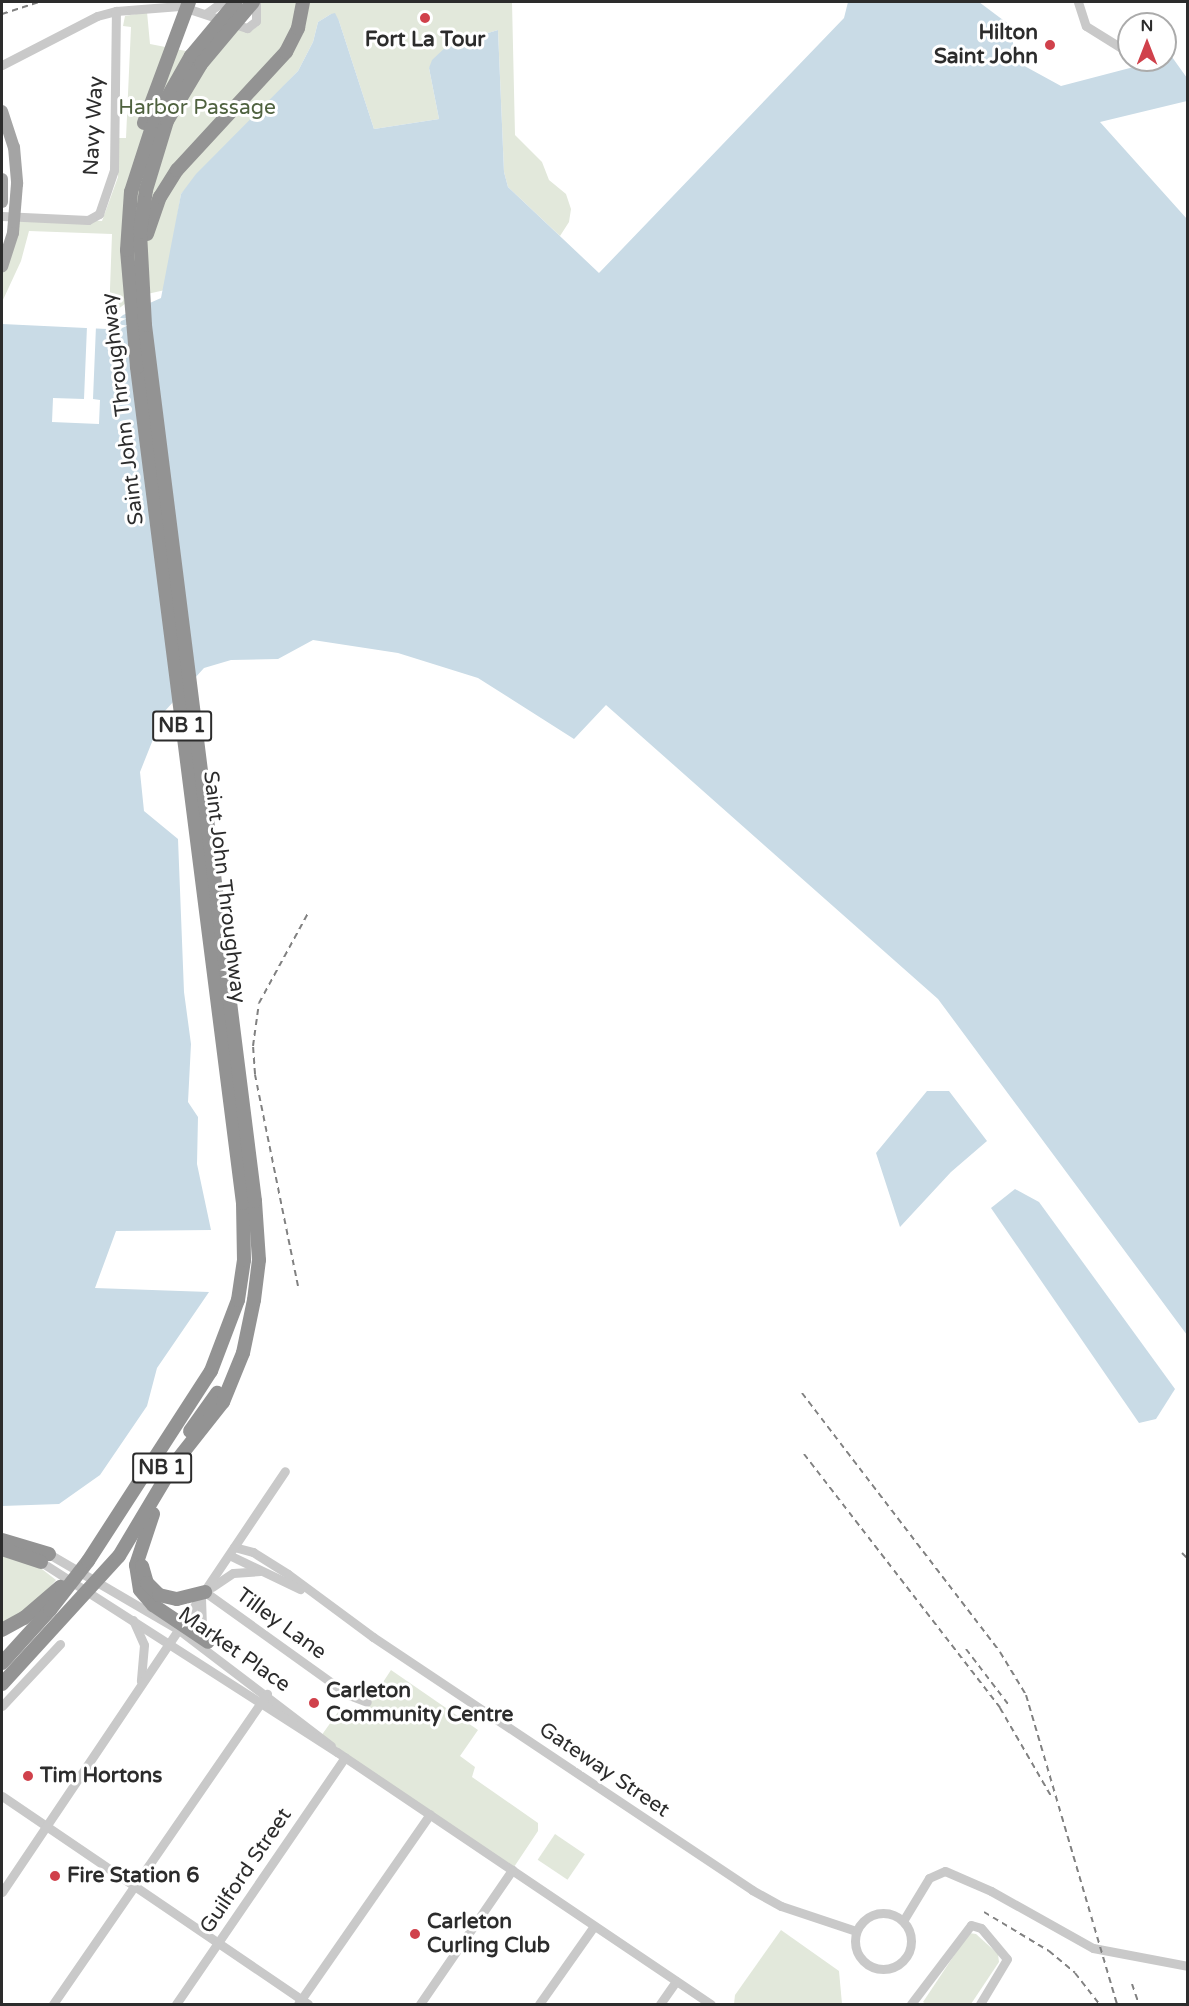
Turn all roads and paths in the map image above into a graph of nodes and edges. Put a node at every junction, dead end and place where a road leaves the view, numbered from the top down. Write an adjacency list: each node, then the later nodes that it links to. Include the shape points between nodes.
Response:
1 (189, 2): 13 (highway, via 134,154)
2 (222, 2): 8 (street)
3 (236, 2): 13 (highway, Saint John Throughway / NB 1, via 170,88 148,136)
4 (255, 2): 8 (street, via 256,21 247,28); 17 (highway, Saint John Throughway / NB 1, via 201,64 167,122 146,190)
5 (303, 2): 17 (highway, via 298,28 283,58 168,183 150,221)
6 (1078, 2): 9 (street, via 1086,26)
7 (116, 10): 8 (street, via 170,5); 10 (street); 16 (street, Navy Way, via 114,170 99,214 88,220)
8 (207, 14)
9 (1117, 45)
10 (2, 65)
11 (2, 111): 16 (main road, via 14,147)
12 (2, 179): 14 (main road)
13 (131, 192): 27 (highway, Saint John Throughway / NB 1, via 128,268 137,367 243,1203 244,1260 235,1309 210,1371)
14 (2, 202)
15 (2, 216): 16 (street, Navy Way)
16 (16, 217): 18 (main road)
17 (141, 265): 19 (highway, Saint John Throughway / NB 1, via 254,1192 259,1260)
18 (2, 266)
19 (251, 1316): 20 (highway, Saint John Throughway / NB 1, via 234,1378); 32 (highway, Saint John Throughway / NB 1, via 219,1391 167,1460 115,1550)
20 (209, 1422): 24 (highway, via 161,1495); 32 (highway, Saint John Throughway / NB 1, via 174,1464 119,1556)
21 (285, 1470): 25 (street)
22 (2, 1540): 26 (highway)
23 (2, 1549): 26 (highway)
24 (140, 1550): 29 (highway, via 147,1583 159,1595 177,1599); 33 (highway, via 136,1574 140,1590)
25 (232, 1551): 28 (street, Gateway Street); 29 (street); 30 (street, Gateway Street, via 253,1552)
26 (45, 1558): 31 (street, Market Place); 33 (street, Market Place)
27 (88, 1561): 34 (highway, via 41,1604); 38 (highway, Saint John Throughway / NB 1)
28 (269, 1573): 29 (street, via 233,1573); 30 (street, Gateway Street)
29 (203, 1595): 33 (street); 36 (street, via 202,1624); 43 (street, Tilley Lane, via 349,1695)
30 (313, 1595): 55 (street, Gateway Street, via 752,1890 781,1906)
31 (129, 1616): 35 (street, Market Place); 41 (street, via 144,1646)
32 (66, 1617): 39 (highway, Saint John Throughway / NB 1)
33 (181, 1627): 35 (street); 36 (highway); 40 (street, Market Place)
34 (2, 1630)
35 (171, 1642): 41 (street); 44 (street, Market Place)
36 (208, 1642): 40 (street)
37 (60, 1644): 45 (street)
38 (2, 1664)
39 (2, 1684)
40 (255, 1684): 42 (street, Market Place)
41 (140, 1685): 49 (street)
42 (267, 1694): 44 (street); 46 (street, Market Place)
43 (367, 1702)
44 (260, 1704): 46 (street, Market Place); 51 (street)
45 (2, 1706)
46 (341, 1754): 48 (street); 56 (street, Guilford Street)
47 (2, 1796): 49 (street)
48 (430, 1814): 50 (street); 59 (street)
49 (46, 1826): 51 (street); 52 (street)
50 (512, 1870): 54 (street); 62 (street)
51 (135, 1887): 56 (street); 60 (street)
52 (2, 1892)
53 (903, 1920): 55 (street, via 877,1913); 55 (street, via 911,1937 908,1955 885,1970 860,1958); 57 (street, via 929,1878 945,1871 991,1891 1093,1948)
54 (594, 1926): 58 (street); 63 (street)
55 (856, 1931)
56 (218, 1943): 59 (street); 61 (street, Guilford Street)
57 (1188, 1966)
58 (676, 1981): 64 (street); 65 (street)
59 (302, 2003)
60 (53, 2004)
61 (176, 2004)
62 (420, 2004)
63 (540, 2004)
64 (660, 2004)
65 (711, 2004)
66 (911, 2004): 67 (street, via 971,1925 981,1928 1008,1959)
67 (980, 2004)

